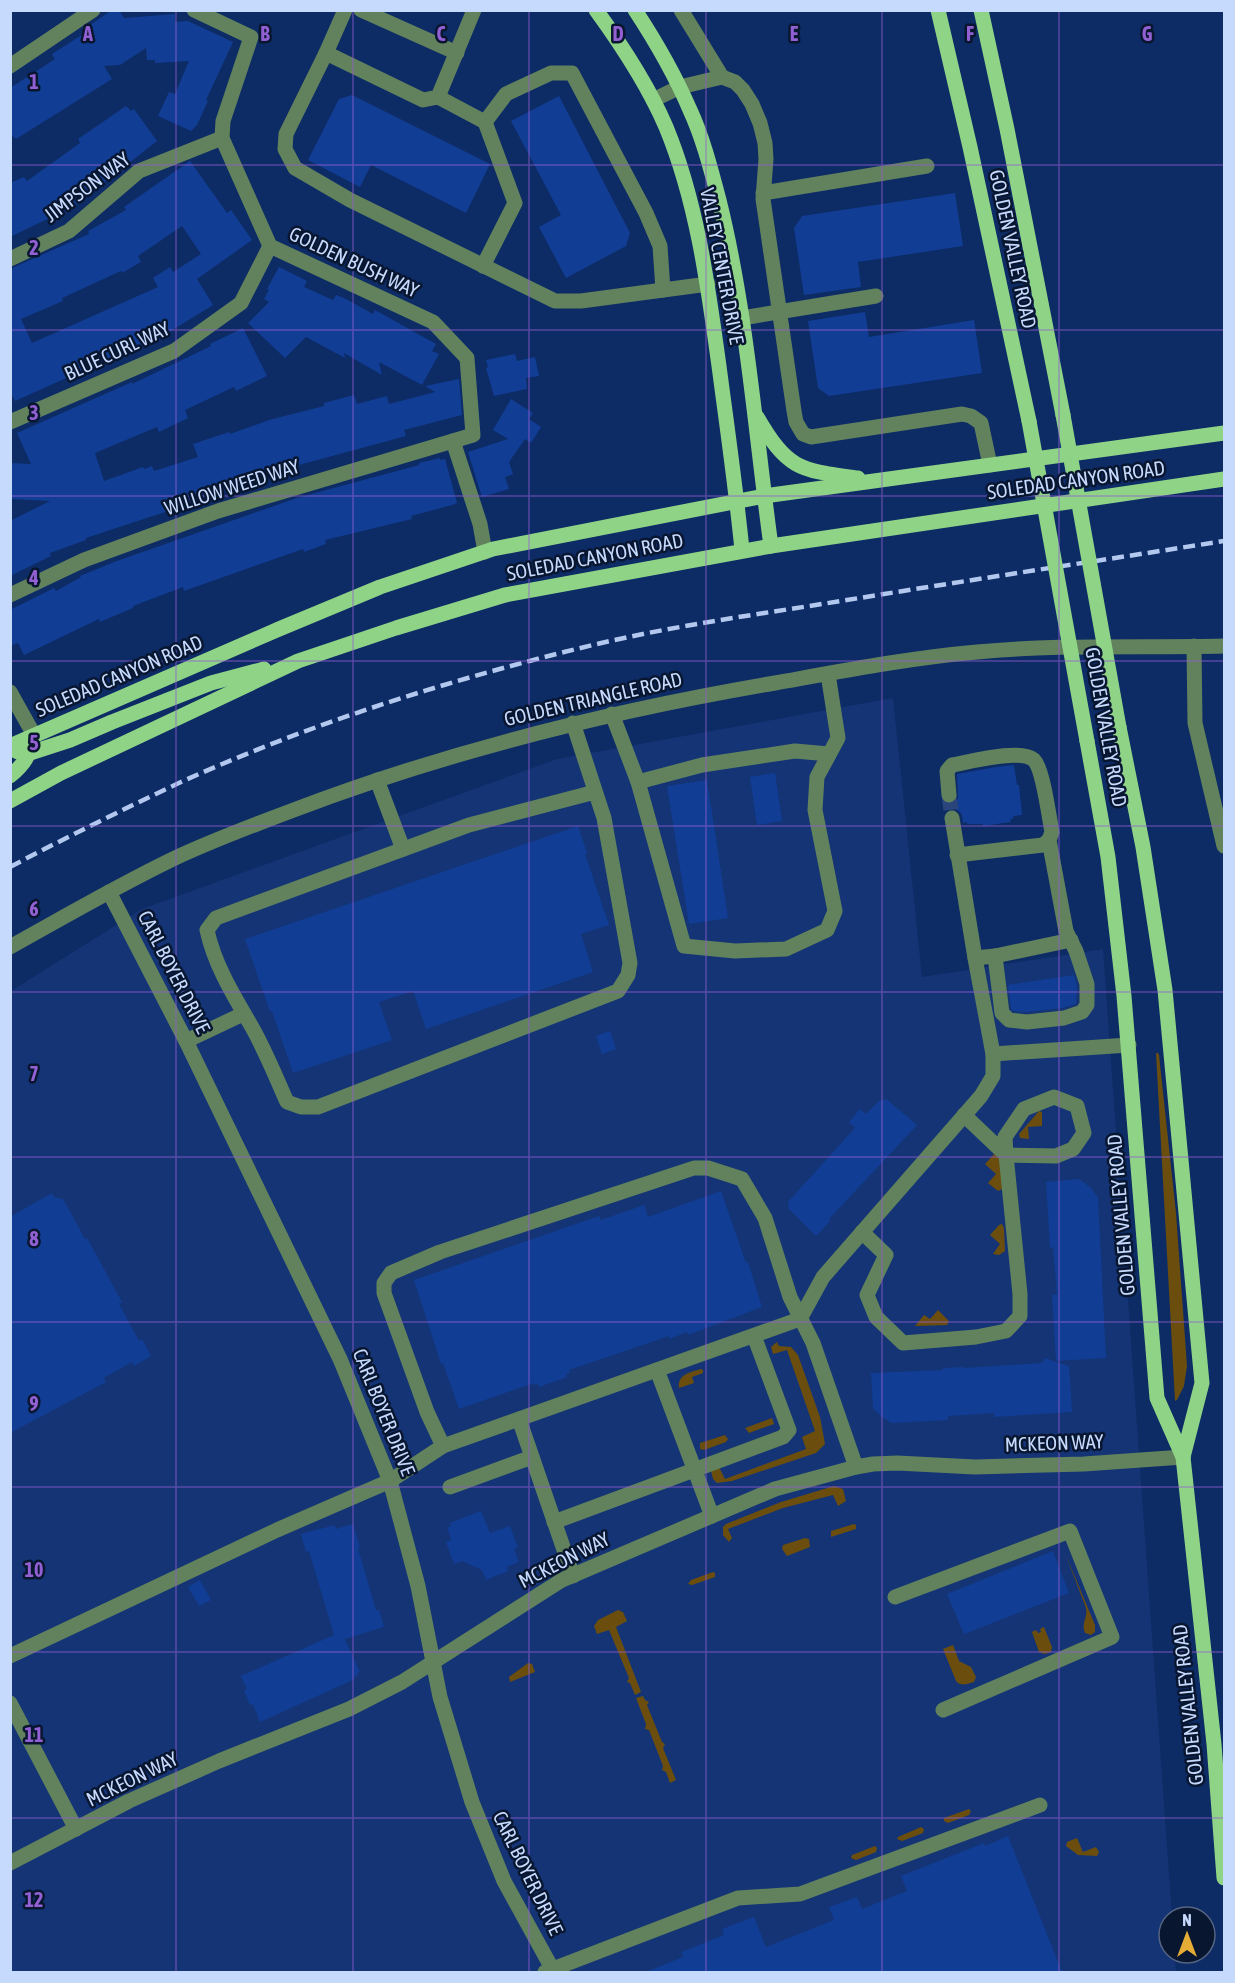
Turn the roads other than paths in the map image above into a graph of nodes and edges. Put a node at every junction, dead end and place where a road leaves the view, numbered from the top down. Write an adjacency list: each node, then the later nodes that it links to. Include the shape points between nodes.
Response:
1 (93, 10): 13 (street)
2 (345, 10): 11 (street)
3 (361, 10): 12 (street)
4 (474, 10): 12 (street)
5 (596, 10): 17 (main road, VALLEY CENTER DRIVE)
6 (635, 10): 15 (main road, VALLEY CENTER DRIVE)
7 (681, 10): 14 (street)
8 (938, 10): 73 (main road, GOLDEN VALLEY ROAD, bridge, via 1029,421 1108,857)
9 (981, 10): 84 (main road, GOLDEN VALLEY ROAD, bridge, via 1063,415 1143,847 1165,990 1202,1383)
10 (196, 11): 19 (street, via 251,37 223,121)
11 (326, 53): 16 (street, via 423,100); 24 (street, via 286,134 285,149 295,168)
12 (457, 53): 16 (street)
13 (10, 66)
14 (722, 77): 15 (street); 21 (street, via 743,90 760,123 766,159)
15 (680, 87): 17 (street); 29 (main road, VALLEY CENTER DRIVE, via 713,178)
16 (438, 97): 18 (street)
17 (653, 100): 25 (main road, VALLEY CENTER DRIVE, via 686,190)
18 (485, 122): 24 (street, via 515,204); 26 (street, via 506,94 550,73 572,73 660,246)
19 (222, 138): 22 (street, GOLDEN BUSH WAY); 23 (street, JIMPSON WAY, via 139,171 69,231)
20 (927, 166): 21 (street)
21 (763, 193): 28 (street)
22 (270, 246): 31 (street, BLUE CURL WAY, via 241,303 174,351); 33 (street, GOLDEN BUSH WAY, via 433,322 467,358)
23 (10, 259)
24 (483, 266): 26 (street, via 555,301)
25 (708, 284): 26 (street); 39 (main road, VALLEY CENTER DRIVE)
26 (663, 290)
27 (876, 296): 28 (street)
28 (779, 311): 29 (street); 35 (street, via 796,422 803,434 811,437 962,414 981,423)
29 (742, 318): 30 (main road, VALLEY CENTER DRIVE)
30 (754, 412): 37 (main road, via 774,445 790,461 817,472); 38 (main road, VALLEY CENTER DRIVE)
31 (10, 422)
32 (1224, 433): 35 (main road, SOLEDAD CANYON ROAD)
33 (472, 435): 34 (street, WILLOW WEED WAY)
34 (453, 441): 42 (street); 43 (street, WILLOW WEED WAY, via 218,511 84,560)
35 (990, 465): 37 (main road, SOLEDAD CANYON ROAD)
36 (1224, 479): 40 (main road, SOLEDAD CANYON ROAD)
37 (875, 480): 38 (main road, SOLEDAD CANYON ROAD)
38 (764, 496): 39 (main road, SOLEDAD CANYON ROAD); 40 (main road, VALLEY CENTER DRIVE)
39 (737, 501): 41 (main road, VALLEY CENTER DRIVE); 42 (main road, SOLEDAD CANYON ROAD)
40 (771, 546): 41 (main road, SOLEDAD CANYON ROAD)
41 (742, 550): 46 (main road, SOLEDAD CANYON ROAD, via 505,595)
42 (485, 552): 51 (main road, SOLEDAD CANYON ROAD, via 370,591)
43 (10, 595)
44 (1224, 645): 45 (street, GOLDEN TRIANGLE ROAD)
45 (1194, 646): 47 (street, GOLDEN TRIANGLE ROAD, via 1009,649 914,659); 63 (street, via 1195,723)
46 (298, 661): 53 (main road, via 211,683); 60 (main road, SOLEDAD CANYON ROAD)
47 (828, 674): 49 (street, GOLDEN TRIANGLE ROAD); 54 (street, via 838,738)
48 (10, 692): 51 (street)
49 (612, 714): 50 (street, GOLDEN TRIANGLE ROAD); 57 (street)
50 (573, 723): 56 (street, GOLDEN TRIANGLE ROAD); 58 (street)
51 (34, 735): 52 (main road, SOLEDAD CANYON ROAD); 53 (main road)
52 (10, 747): 53 (main road, via 18,753)
53 (30, 753): 55 (main road)
54 (829, 754): 57 (street, via 795,751 702,765); 57 (street, via 817,777 815,810 836,911 827,930 786,949 735,951 684,946)
55 (10, 776)
56 (377, 780): 64 (street); 66 (street, GOLDEN TRIANGLE ROAD, via 175,858)
57 (638, 782)
58 (595, 792): 64 (street, via 469,825); 71 (street, via 604,818 630,963 618,991 318,1107 287,1102)
59 (949, 795): 62 (street, via 947,771 952,765 1020,754 1034,760 1041,772 1052,832)
60 (10, 801)
61 (952, 818): 65 (street)
62 (1049, 840): 65 (street, via 1043,845); 67 (street, via 1066,930)
63 (1224, 846)
64 (403, 849): 71 (street, via 216,918 207,930 211,949)
65 (957, 855): 69 (street)
66 (109, 892): 68 (street, GOLDEN TRIANGLE ROAD); 72 (street, CARL BOYER DRIVE)
67 (1074, 945): 70 (street); 70 (street, via 1087,984 1087,1005 1082,1012 1064,1018 1009,1020 1002,1013)
68 (10, 947)
69 (975, 958): 70 (street); 74 (street)
70 (996, 959)
71 (243, 1014): 72 (street)
72 (186, 1041): 87 (street, CARL BOYER DRIVE, via 340,1359)
73 (1129, 1045): 74 (street); 84 (main road, GOLDEN VALLEY ROAD, via 1157,1398)
74 (993, 1054): 75 (street, via 993,1076)
75 (964, 1115): 76 (street); 77 (street)
76 (1006, 1155): 76 (street, via 1056,1156 1073,1149 1084,1133 1077,1106 1054,1097 1024,1109 1005,1137); 77 (street, via 1020,1316 1006,1331 903,1343 876,1317 867,1295 886,1255)
77 (862, 1232): 78 (street, via 823,1277)
78 (800, 1319): 79 (street); 82 (street, via 765,1218 742,1179 708,1168 694,1168 440,1252 391,1273 384,1283 384,1293); 85 (street, via 813,1343)
79 (754, 1336): 80 (street); 86 (street, via 789,1430 783,1437)
80 (657, 1370): 81 (street); 86 (street)
81 (519, 1419): 82 (street); 83 (street)
82 (443, 1446): 87 (street)
83 (532, 1457): 88 (street); 90 (street)
84 (1183, 1457): 85 (street, MCKEON WAY, via 1084,1464 975,1467 897,1462); 100 (main road, GOLDEN VALLEY ROAD, via 1214,1744)
85 (856, 1467): 89 (street, MCKEON WAY, via 775,1490)
86 (694, 1470): 89 (street); 90 (street)
87 (390, 1481): 93 (street); 94 (street, CARL BOYER DRIVE, via 418,1586)
88 (450, 1487)
89 (712, 1516): 91 (street, MCKEON WAY)
90 (554, 1522): 91 (street)
91 (573, 1576): 94 (street, MCKEON WAY, via 533,1597)
92 (895, 1597): 96 (street, via 1070,1531 1112,1637)
93 (10, 1656)
94 (433, 1664): 98 (street, MCKEON WAY, via 349,1709 175,1780); 101 (street, CARL BOYER DRIVE, via 450,1735 481,1826)
95 (10, 1703): 98 (street)
96 (943, 1710)
97 (1040, 1805): 101 (street, via 800,1894 738,1898)
98 (76, 1829): 99 (street, MCKEON WAY)
99 (10, 1863)
100 (1224, 1878)
101 (550, 1972)

